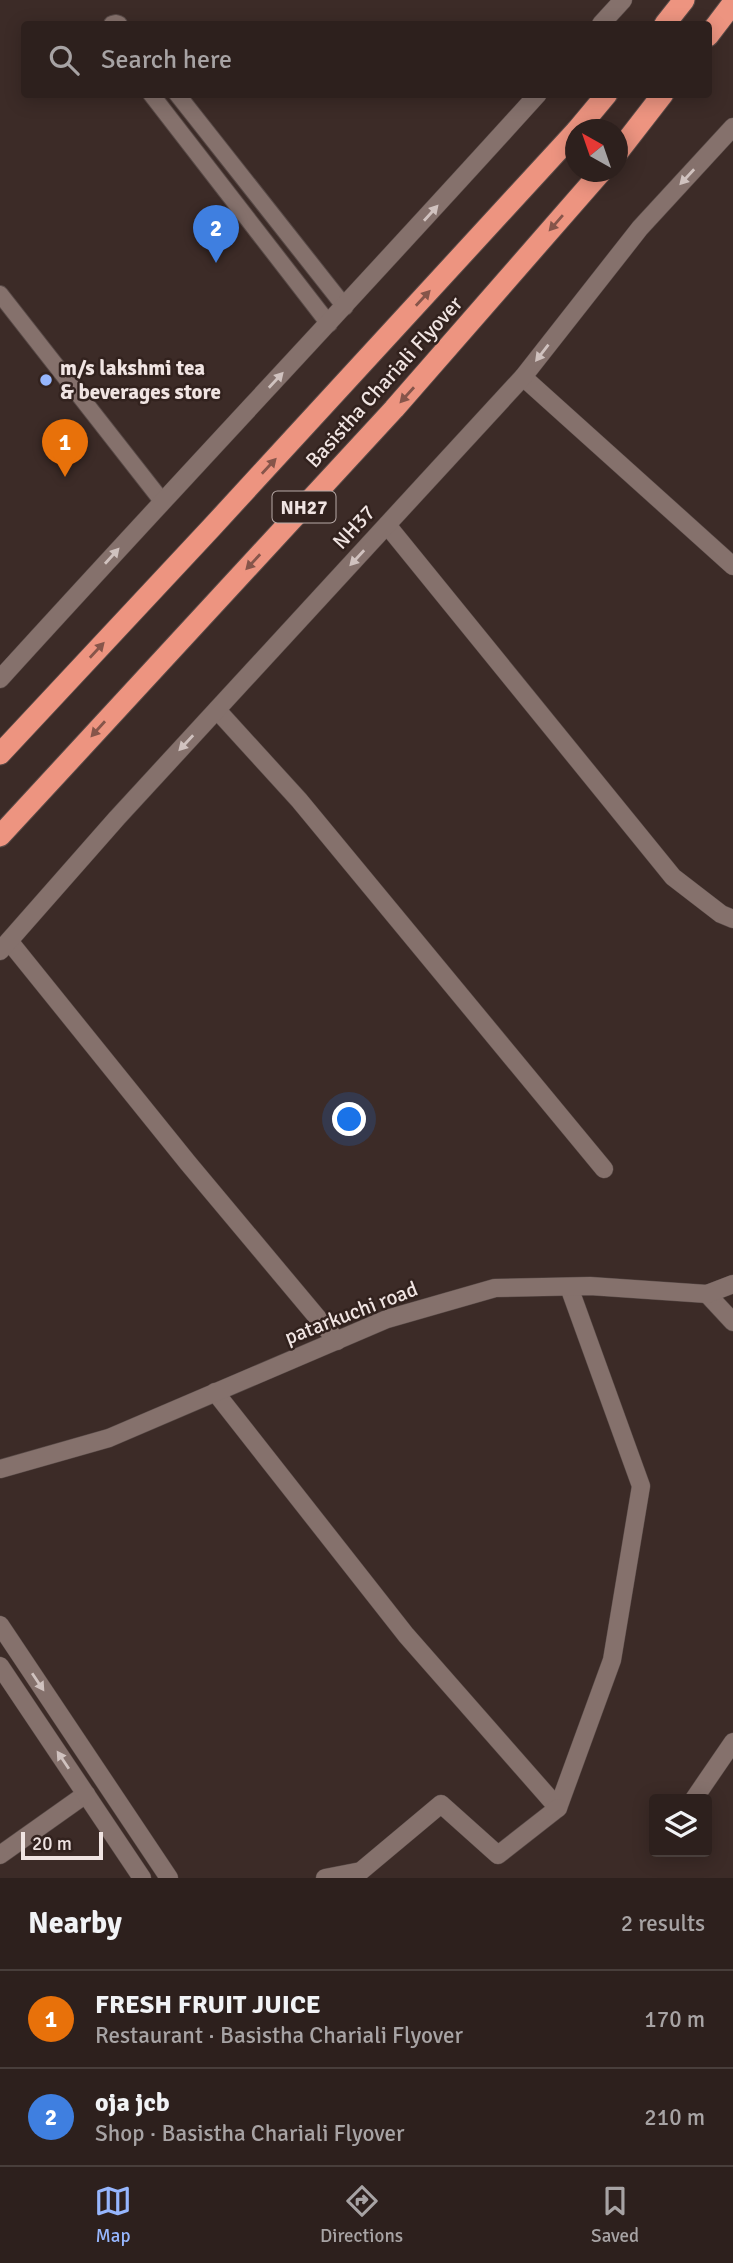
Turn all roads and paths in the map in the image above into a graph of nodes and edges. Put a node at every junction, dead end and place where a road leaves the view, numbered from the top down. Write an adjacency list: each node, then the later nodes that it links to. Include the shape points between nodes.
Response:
1 (623, 0): 4 (street)
2 (684, 0): 5 (highway)
3 (733, 3): 6 (highway)
4 (604, 21)
5 (667, 21)
6 (712, 32)
7 (154, 98): 19 (lane)
8 (180, 98): 18 (lane)
9 (534, 98): 18 (street, one-way to 9)
10 (604, 98): 12 (highway, Basistha Chariali Flyover / NH27)
11 (660, 98): 14 (highway)
12 (585, 119)
13 (733, 127): 20 (street, NH37, one-way to 20, via 640,228)
14 (628, 139)
15 (565, 142): 26 (highway, Basistha Chariali Flyover / NH27, one-way to 15)
16 (592, 182): 27 (highway, Basistha Chariali Flyover / NH27, one-way to 27, via 394,409)
17 (0, 294): 21 (lane)
18 (345, 307): 19 (street)
19 (329, 324): 21 (street, one-way to 19)
20 (523, 377): 22 (street, NH37); 23 (street)
21 (162, 501): 24 (street, one-way to 21)
22 (387, 526): 25 (street, NH37, one-way to 25); 28 (street, via 673,877)
23 (733, 566)
24 (0, 679)
25 (216, 710): 29 (street, NH37, one-way to 29); 30 (street, via 299,800)
26 (0, 754)
27 (0, 836)
28 (733, 919)
29 (4, 946): 35 (street)
30 (604, 1169)
31 (733, 1284): 33 (street, patarkuchi road)
32 (569, 1287): 33 (street, patarkuchi road); 35 (street, patarkuchi road, via 495,1288 387,1319); 43 (street, via 641,1486 612,1660)
33 (707, 1294): 34 (street)
34 (733, 1322)
35 (337, 1341): 36 (street, patarkuchi road)
36 (215, 1392): 37 (street, patarkuchi road, via 108,1438); 43 (street, via 406,1635)
37 (0, 1469)
38 (0, 1626): 46 (street, one-way to 46)
39 (0, 1666): 41 (street, one-way to 39)
40 (733, 1742): 42 (street)
41 (86, 1794): 44 (street); 45 (street)
42 (697, 1794)
43 (558, 1808): 47 (street, via 498,1855 441,1804 361,1871)
44 (0, 1855)
45 (142, 1878)
46 (169, 1878)
47 (325, 1878)

